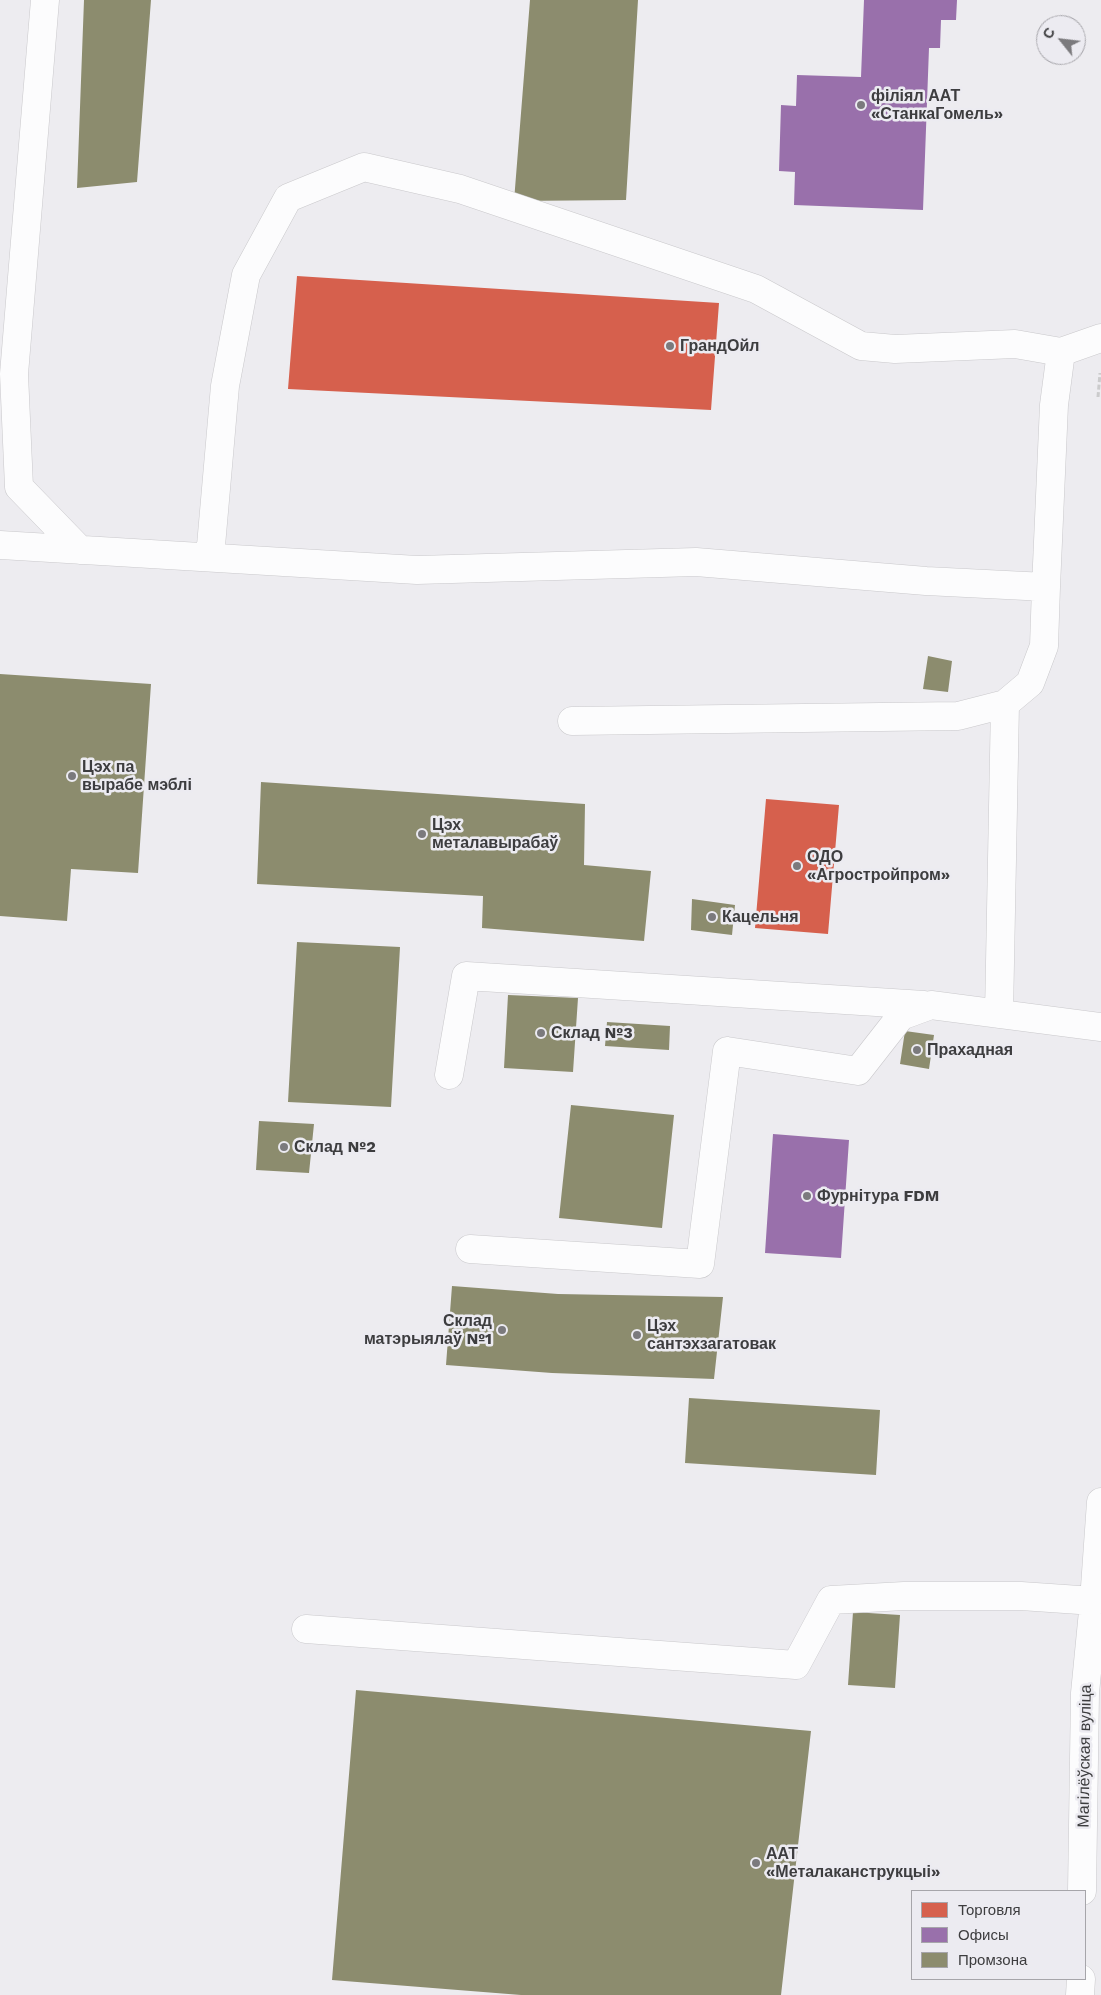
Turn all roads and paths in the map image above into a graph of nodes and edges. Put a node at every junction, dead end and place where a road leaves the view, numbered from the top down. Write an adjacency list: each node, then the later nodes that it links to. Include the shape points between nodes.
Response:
1 (45, 0): 5 (street, via 14,374 19,488)
2 (1101, 338): 3 (street)
3 (1062, 352): 6 (street, via 1015,344 895,349 861,346 756,289 460,189 364,167 288,198 246,275 225,386); 7 (street, via 1054,405)
4 (0, 545): 5 (street)
5 (80, 550): 6 (street)
6 (210, 557): 7 (street, via 417,570 696,562 926,581)
7 (1046, 587): 8 (street, via 1044,646 1030,683)
8 (1005, 704): 9 (street, via 958,716); 11 (street)
9 (572, 721)
10 (931, 1005): 11 (street); 13 (street, via 466,976); 14 (street, via 901,1016 858,1071 727,1051 700,1264)
11 (999, 1014): 12 (street)
12 (1101, 1027)
13 (449, 1075)
14 (470, 1249)
15 (1101, 1502): 16 (street, Магілёўская вуліца)
16 (1094, 1600): 17 (street, via 1021,1596 831,1600 796,1664); 18 (street, Магілёўская вуліца)
17 (306, 1629)
18 (1093, 1693): 19 (street, Магілёўская вуліца)
19 (1082, 1890)
20 (1081, 1980): 21 (street)
21 (1080, 1995)

